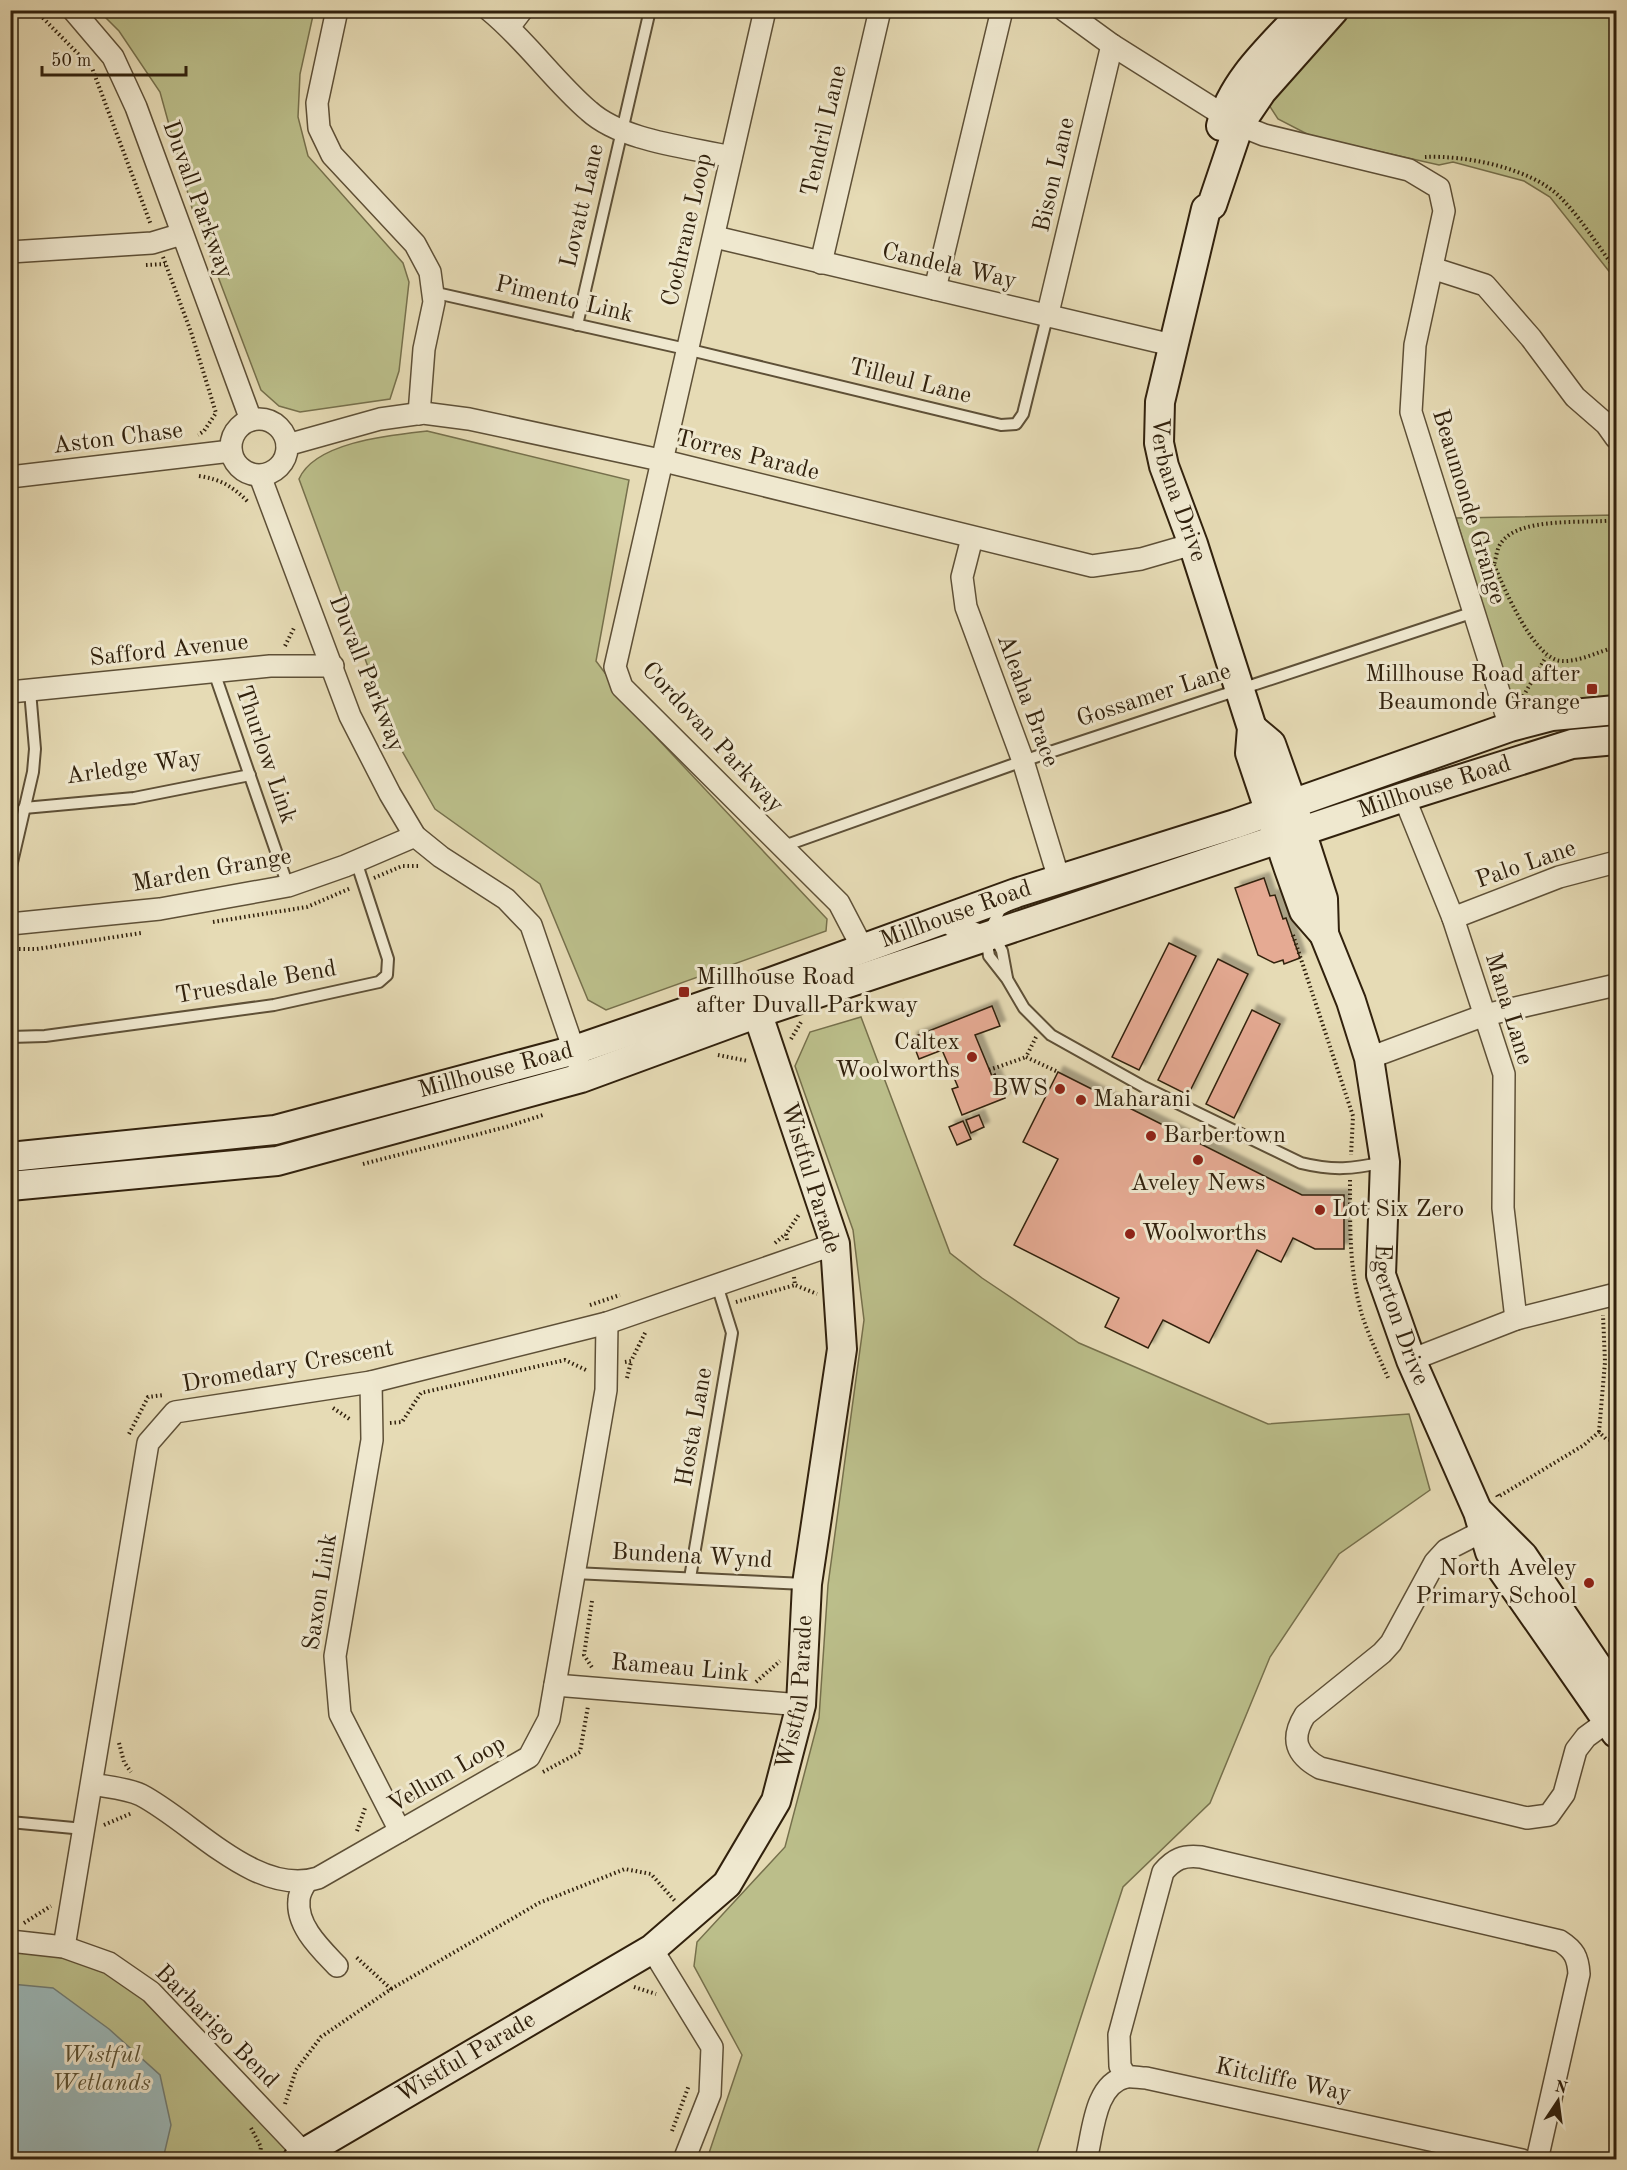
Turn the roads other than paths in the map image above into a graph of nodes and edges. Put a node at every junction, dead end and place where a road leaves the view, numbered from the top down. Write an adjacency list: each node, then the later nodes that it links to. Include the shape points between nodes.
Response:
1 (73, 10): 16 (street, Duvall Parkway, via 112,57 136,107)
2 (337, 10): 22 (street, via 317,103 319,128 332,155 415,244 430,272)
3 (489, 10): 11 (street)
4 (650, 10): 14 (lane, Lovatt Lane)
5 (765, 10): 15 (street, Cochrane Loop)
6 (880, 10): 19 (street, Tendril Lane)
7 (1002, 10): 21 (street)
8 (1064, 10): 12 (street, Beaumonde Grange)
9 (1305, 10): 13 (street, Verbana Drive, via 1242,83)
10 (1334, 10): 13 (street, Verbana Drive)
11 (515, 19): 14 (street, via 590,112)
12 (1112, 45): 13 (street, Beaumonde Grange); 23 (street, Bison Lane)
13 (1231, 121): 20 (street, Beaumonde Grange, via 1264,135 1409,170 1439,188 1444,211); 25 (street, Verbana Drive, via 1212,205 1206,209)
14 (622, 131): 15 (street); 24 (lane, Lovatt Lane)
15 (731, 157): 17 (street, Cochrane Loop)
16 (182, 234): 18 (street, via 157,242); 28 (street, Duvall Parkway)
17 (715, 237): 19 (street, Candela Way); 26 (street, Cochrane Loop)
18 (10, 252)
19 (821, 263): 21 (street, Candela Way)
20 (1432, 268): 29 (street, via 1485,285 1575,397); 37 (street, Beaumonde Grange, via 1415,345 1411,412)
21 (935, 289): 23 (street, Candela Way)
22 (432, 292): 24 (lane, Pimento Link); 27 (street, via 434,302 424,349)
23 (1047, 317): 25 (street, Candela Way); 26 (lane, Tilleul Lane, via 1023,414 1016,424 1001,426)
24 (577, 325): 26 (lane, Pimento Link)
25 (1172, 345): 36 (street, Verbana Drive, via 1160,402 1159,443)
26 (686, 350): 32 (street, Cochrane Loop)
27 (418, 414): 30 (street, Torres Parade, via 381,419); 32 (street, Torres Parade, via 469,419)
28 (251, 420): 30 (street, via 274,423 283,432); 31 (street, via 235,432)
29 (1617, 438)
30 (287, 445): 33 (street, via 283,463 268,475)
31 (231, 451): 33 (street, via 244,471); 34 (street, Aston Chase)
32 (660, 460): 35 (street, Torres Parade); 52 (street, Cordovan Parkway, via 615,667 622,687)
33 (260, 476): 38 (street, Duvall Parkway)
34 (10, 477)
35 (972, 538): 36 (street, Torres Parade, via 1092,566 1141,559); 45 (street, Aleaha Brace, via 962,577 966,607)
36 (1193, 544): 40 (street, Verbana Drive)
37 (1474, 612): 40 (lane, Gossamer Lane); 43 (street, Beaumonde Grange)
38 (333, 666): 39 (street, Safford Avenue, via 270,666); 51 (street, Duvall Parkway, via 350,716)
39 (214, 672): 41 (street, Safford Avenue); 46 (lane, Thurlow Link)
40 (1240, 690): 45 (lane, Gossamer Lane); 48 (street, Verbana Drive, via 1252,728 1250,753)
41 (20, 691): 49 (lane, via 35,749)
42 (1617, 710): 43 (street, Millhouse Road, via 1556,716)
43 (1515, 715): 48 (street, Millhouse Road)
44 (1617, 740): 47 (street, Millhouse Road, via 1572,744)
45 (1023, 761): 52 (lane, Gossamer Lane); 56 (street, Aleaha Brace)
46 (250, 775): 49 (lane, Arledge Way, via 134,798); 57 (lane, Thurlow Link)
47 (1404, 797): 50 (street, Millhouse Road); 59 (street, Mana Lane)
48 (1281, 807): 50 (street, Verbana Drive); 56 (street, Millhouse Road)
49 (24, 808): 55 (lane)
50 (1290, 835): 61 (street, Millhouse Road); 69 (street, Egerton Drive, via 1323,899 1324,934)
51 (415, 836): 53 (street, Marden Grange); 68 (street, Duvall Parkway, via 506,899 531,925)
52 (780, 847): 63 (street, Cordovan Parkway, via 839,903)
53 (356, 861): 57 (street, Marden Grange); 67 (lane, Truesdale Bend, via 388,959 387,975 379,982 274,1005 45,1036)
54 (1617, 862): 59 (street, Palo Lane, via 1559,877)
55 (10, 871)
56 (1059, 879): 58 (street, Millhouse Road)
57 (288, 886): 60 (street, Marden Grange, via 160,909)
58 (1026, 890): 61 (lane, via 1000,910); 62 (street, Millhouse Road)
59 (1453, 918): 66 (street, Mana Lane)
60 (10, 924)
61 (989, 934): 62 (lane, via 970,926 919,941); 65 (street, Millhouse Road); 74 (lane, via 1002,951 1007,979 1024,1008 1051,1035 1106,1067 1301,1163 1329,1170)
62 (899, 936): 63 (street, Millhouse Road)
63 (863, 949): 65 (street, Millhouse Road)
64 (1617, 985): 66 (street)
65 (754, 1002): 68 (street, Millhouse Road); 70 (street, Millhouse Road); 76 (street, Wistful Parade)
66 (1485, 1016): 69 (street); 79 (street, Mana Lane, via 1504,1074 1503,1208)
67 (10, 1037)
68 (575, 1050): 70 (street, Duvall Parkway); 71 (street, Millhouse Road)
69 (1369, 1058): 74 (street, Egerton Drive)
70 (581, 1078): 73 (street, Millhouse Road)
71 (275, 1130): 72 (street, Millhouse Road); 73 (street)
72 (10, 1157)
73 (277, 1161): 75 (street, Millhouse Road)
74 (1385, 1162): 81 (street, Egerton Drive, via 1382,1275)
75 (10, 1186)
76 (835, 1244): 77 (street, Dromedary Crescent); 86 (street, Wistful Parade, via 842,1349)
77 (717, 1285): 80 (street, Dromedary Crescent); 85 (lane, Hosta Lane, via 732,1333)
78 (1613, 1304): 79 (street)
79 (1516, 1319): 81 (street)
80 (607, 1323): 82 (street, Dromedary Crescent); 84 (street, Vellum Loop, via 606,1389)
81 (1411, 1360): 83 (street, Egerton Drive)
82 (371, 1382): 91 (street, Dromedary Crescent, via 175,1412 148,1443); 94 (street, Saxon Link, via 372,1440 335,1656 340,1714)
83 (1485, 1523): 88 (street, Egerton Drive, via 1523,1556); 90 (street, Egerton Drive, via 1490,1552); 90 (street, via 1435,1562 1382,1653 1305,1715 1296,1729 1298,1748 1306,1761 1320,1768 1527,1818 1549,1815 1564,1794 1576,1750 1586,1737)
84 (574, 1573): 85 (lane, Bundena Wynd); 87 (street, Vellum Loop)
85 (690, 1578): 86 (lane, Bundena Wynd)
86 (807, 1584): 89 (street, Wistful Parade)
87 (555, 1685): 89 (street, Rameau Link); 94 (street, Vellum Loop, via 549,1719 529,1757)
88 (1617, 1694)
89 (801, 1705): 98 (street, Wistful Parade, via 776,1801 727,1884)
90 (1614, 1723)
91 (92, 1784): 93 (street, Dromedary Crescent); 95 (street, via 139,1794 259,1874)
92 (10, 1822): 93 (lane)
93 (93, 1828): 97 (street, Dromedary Crescent)
94 (400, 1831): 95 (street, Vellum Loop)
95 (306, 1882): 99 (street, via 298,1900 310,1938)
96 (16, 1933): 97 (street, Barbarigo Bend)
97 (64, 1947): 101 (street, Barbarigo Bend, via 109,1963 151,1992)
98 (652, 1949): 101 (street, Wistful Parade); 102 (street, via 712,2047 710,2094)
99 (346, 1960)
100 (1126, 2077): 103 (street, via 1106,2091 1099,2105); 104 (street, Kitcliffe Way, via 1146,2078); 105 (street, via 1120,2066 1119,2035 1163,1872 1172,1861 1201,1857 1560,1941 1572,1949 1578,1959 1579,1974)
101 (301, 2156)
102 (684, 2160)
103 (1086, 2160)
104 (1522, 2160)
105 (1537, 2160)

